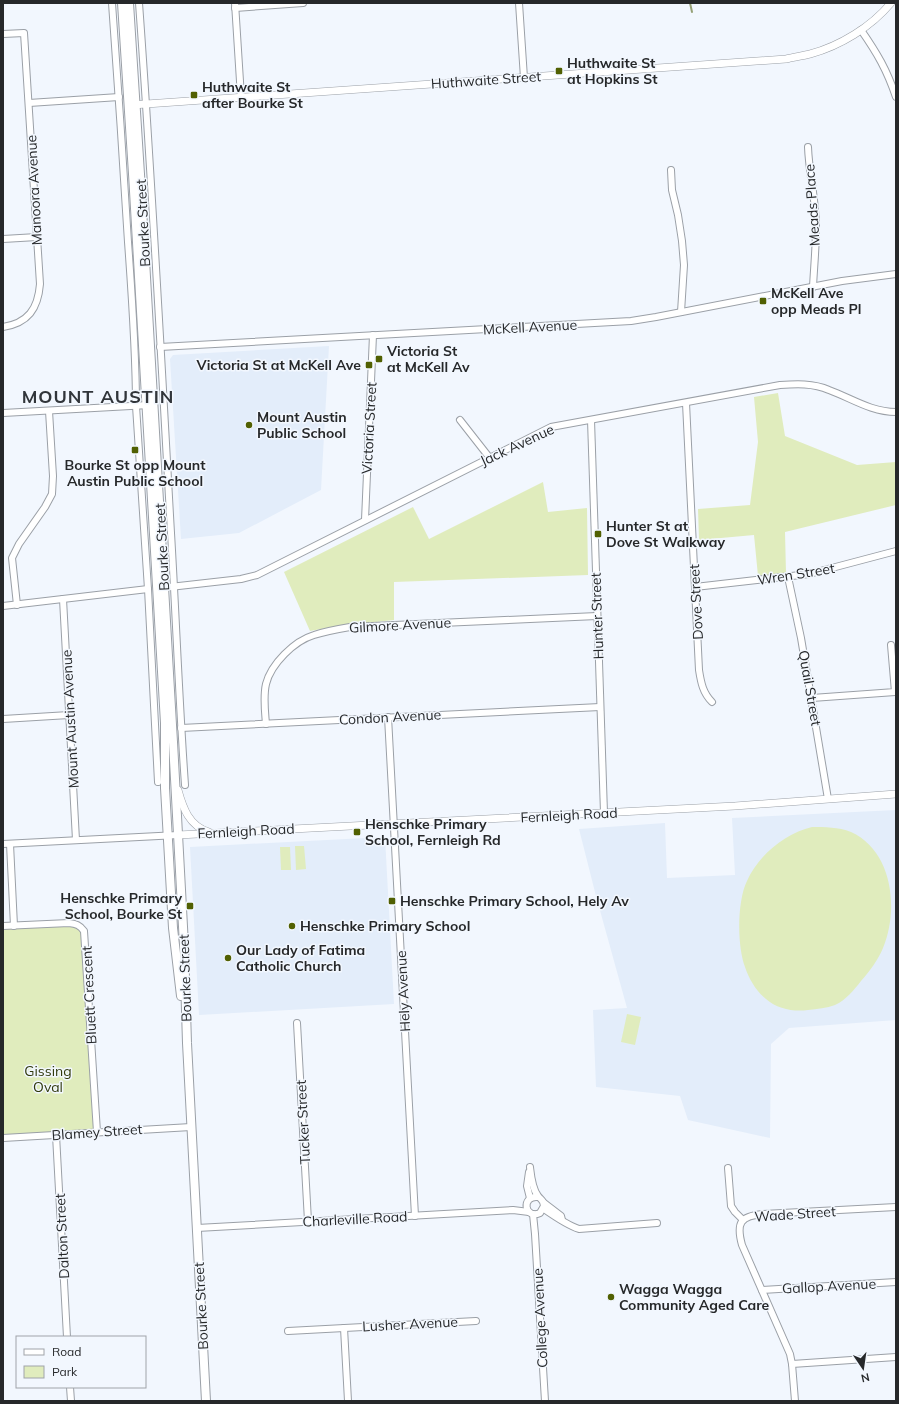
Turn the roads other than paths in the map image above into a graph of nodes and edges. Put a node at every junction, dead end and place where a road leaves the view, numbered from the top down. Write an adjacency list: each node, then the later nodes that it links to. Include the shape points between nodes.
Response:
1 (112, 3): 12 (street, Bourke Street)
2 (122, 3): 17 (main road, Bourke Street)
3 (129, 3): 17 (main road, Bourke Street)
4 (139, 3): 16 (street, Bourke Street)
5 (303, 3): 8 (street)
6 (519, 3): 11 (street)
7 (892, 3): 9 (street, Huthwaite Street)
8 (235, 5): 13 (street)
9 (861, 30): 11 (street, Huthwaite Street, via 810,54 786,59); 14 (street, via 878,54)
10 (3, 34): 15 (street, Manoora Avenue, via 24,33)
11 (524, 78): 13 (street, Huthwaite Street)
12 (119, 97): 15 (street); 30 (street, Bourke Street)
13 (241, 97): 16 (street, Huthwaite Street)
14 (896, 97)
15 (29, 103): 20 (street, Manoora Avenue)
16 (146, 104): 17 (street, Huthwaite Street); 27 (street, Bourke Street)
17 (132, 105): 29 (main road, Bourke Street)
18 (808, 147): 23 (street, Meads Place, via 816,227)
19 (671, 170): 24 (street, via 684,265)
20 (37, 237): 21 (street); 25 (street, Manoora Avenue, via 39,296 30,314 22,321)
21 (3, 239)
22 (896, 274): 23 (street, McKell Avenue)
23 (813, 287): 24 (street, McKell Avenue)
24 (681, 312): 26 (street, McKell Avenue, via 631,321)
25 (3, 327)
26 (373, 335): 27 (street, McKell Avenue); 37 (street, Victoria Street)
27 (160, 347): 40 (street, Bourke Street)
28 (686, 403): 32 (street, Jack Avenue, via 780,385 798,384 828,389 877,410); 35 (street, Jack Avenue); 41 (street, Dove Street)
29 (150, 405): 30 (street); 42 (main road, Bourke Street)
30 (136, 406): 31 (street); 43 (street, Bourke Street)
31 (49, 411): 33 (street); 45 (street, via 52,494 12,558)
32 (896, 412)
33 (3, 413)
34 (460, 420): 36 (street)
35 (592, 420): 36 (street, Jack Avenue, via 551,427); 47 (street, Hunter Street)
36 (488, 457): 37 (street, Jack Avenue)
37 (365, 520): 40 (street, Jack Avenue, via 257,576)
38 (896, 551): 39 (street, Wren Street, via 824,571)
39 (788, 577): 41 (street, Wren Street); 49 (street, Quail Street)
40 (174, 587): 42 (street, Jack Avenue); 58 (street, Bourke Street)
41 (695, 587): 50 (street, Dove Street, via 700,678 704,693)
42 (161, 588): 56 (main road, Bourke Street); 59 (main road, Bourke Street)
43 (148, 589): 44 (street); 55 (street, Bourke Street)
44 (63, 599): 45 (street); 52 (street, Mount Austin Avenue)
45 (17, 605): 46 (street)
46 (3, 606)
47 (597, 616): 51 (street, Hunter Street); 57 (street, Gilmore Avenue, via 350,627 312,635 285,653 270,674 265,696)
48 (891, 645): 49 (street, via 895,692)
49 (812, 698): 63 (street, Quail Street)
50 (712, 702)
51 (600, 707): 53 (street, Condon Avenue); 64 (street, Hunter Street)
52 (69, 715): 54 (street); 69 (street, Mount Austin Avenue)
53 (388, 717): 57 (street, Condon Avenue); 65 (street, Hely Avenue)
54 (3, 719)
55 (156, 723): 56 (street); 60 (street, Bourke Street)
56 (165, 723): 67 (main road, Bourke Street)
57 (266, 724): 58 (street, Condon Avenue)
58 (181, 728): 61 (street, Bourke Street)
59 (174, 758): 66 (street, via 184,810 196,825); 68 (main road, Bourke Street)
60 (158, 782)
61 (185, 785)
62 (896, 794): 63 (street, Fernleigh Road)
63 (828, 799): 64 (street, Fernleigh Road)
64 (604, 813): 65 (street, Fernleigh Road)
65 (393, 824): 66 (street, Fernleigh Road); 86 (street, Hely Avenue)
66 (214, 833): 68 (street, Fernleigh Road)
67 (168, 835): 68 (street, Fernleigh Road); 69 (street, Fernleigh Road); 74 (main road, Bourke Street, via 173,928)
68 (178, 835): 74 (main road, Bourke Street)
69 (76, 840): 70 (street, Fernleigh Road)
70 (6, 844): 72 (street)
71 (3, 926): 72 (street, Bluett Crescent)
72 (14, 926): 76 (street, Bluett Crescent, via 69,923 81,926 84,931)
73 (297, 1023): 88 (street, Tucker Street)
74 (187, 1043): 75 (main road, Bourke Street)
75 (192, 1127): 76 (street, Blamey Street); 90 (main road, Bourke Street)
76 (97, 1132): 77 (street, Blamey Street)
77 (56, 1135): 78 (street, Blamey Street); 97 (street, Dalton Street)
78 (3, 1138)
79 (728, 1168): 87 (street, via 731,1206)
80 (538, 1197): 81 (street, via 532,1197); 81 (street, via 530,1167); 82 (street, via 541,1198)
81 (528, 1201): 84 (street, Charleville Road); 85 (street, via 527,1209)
82 (543, 1208): 85 (street); 89 (street, via 561,1216 562,1220 578,1229); 91 (street, College Avenue)
83 (896, 1208): 87 (street, Wade Street, via 763,1214 752,1215)
84 (513, 1210): 85 (street, Charleville Road); 86 (street, Charleville Road)
85 (531, 1213): 91 (street, College Avenue)
86 (415, 1216): 88 (street, Charleville Road)
87 (743, 1220): 93 (street, Wade Street, via 739,1230 742,1245)
88 (308, 1221): 90 (street, Charleville Road)
89 (657, 1223)
90 (197, 1228): 102 (main road, Bourke Street)
91 (535, 1234): 104 (street, College Avenue)
92 (896, 1282): 93 (street, Gallop Avenue)
93 (762, 1290): 99 (street, Wade Street)
94 (476, 1321): 95 (street, Lusher Avenue)
95 (344, 1328): 96 (street, Lusher Avenue); 103 (street, Lusher Avenue)
96 (288, 1331)
97 (67, 1336)
98 (896, 1357): 99 (street)
99 (792, 1364): 105 (street, Wade Street)
100 (70, 1388): 101 (street)
101 (71, 1401)
102 (206, 1401)
103 (348, 1401)
104 (545, 1401)
105 (794, 1401)

